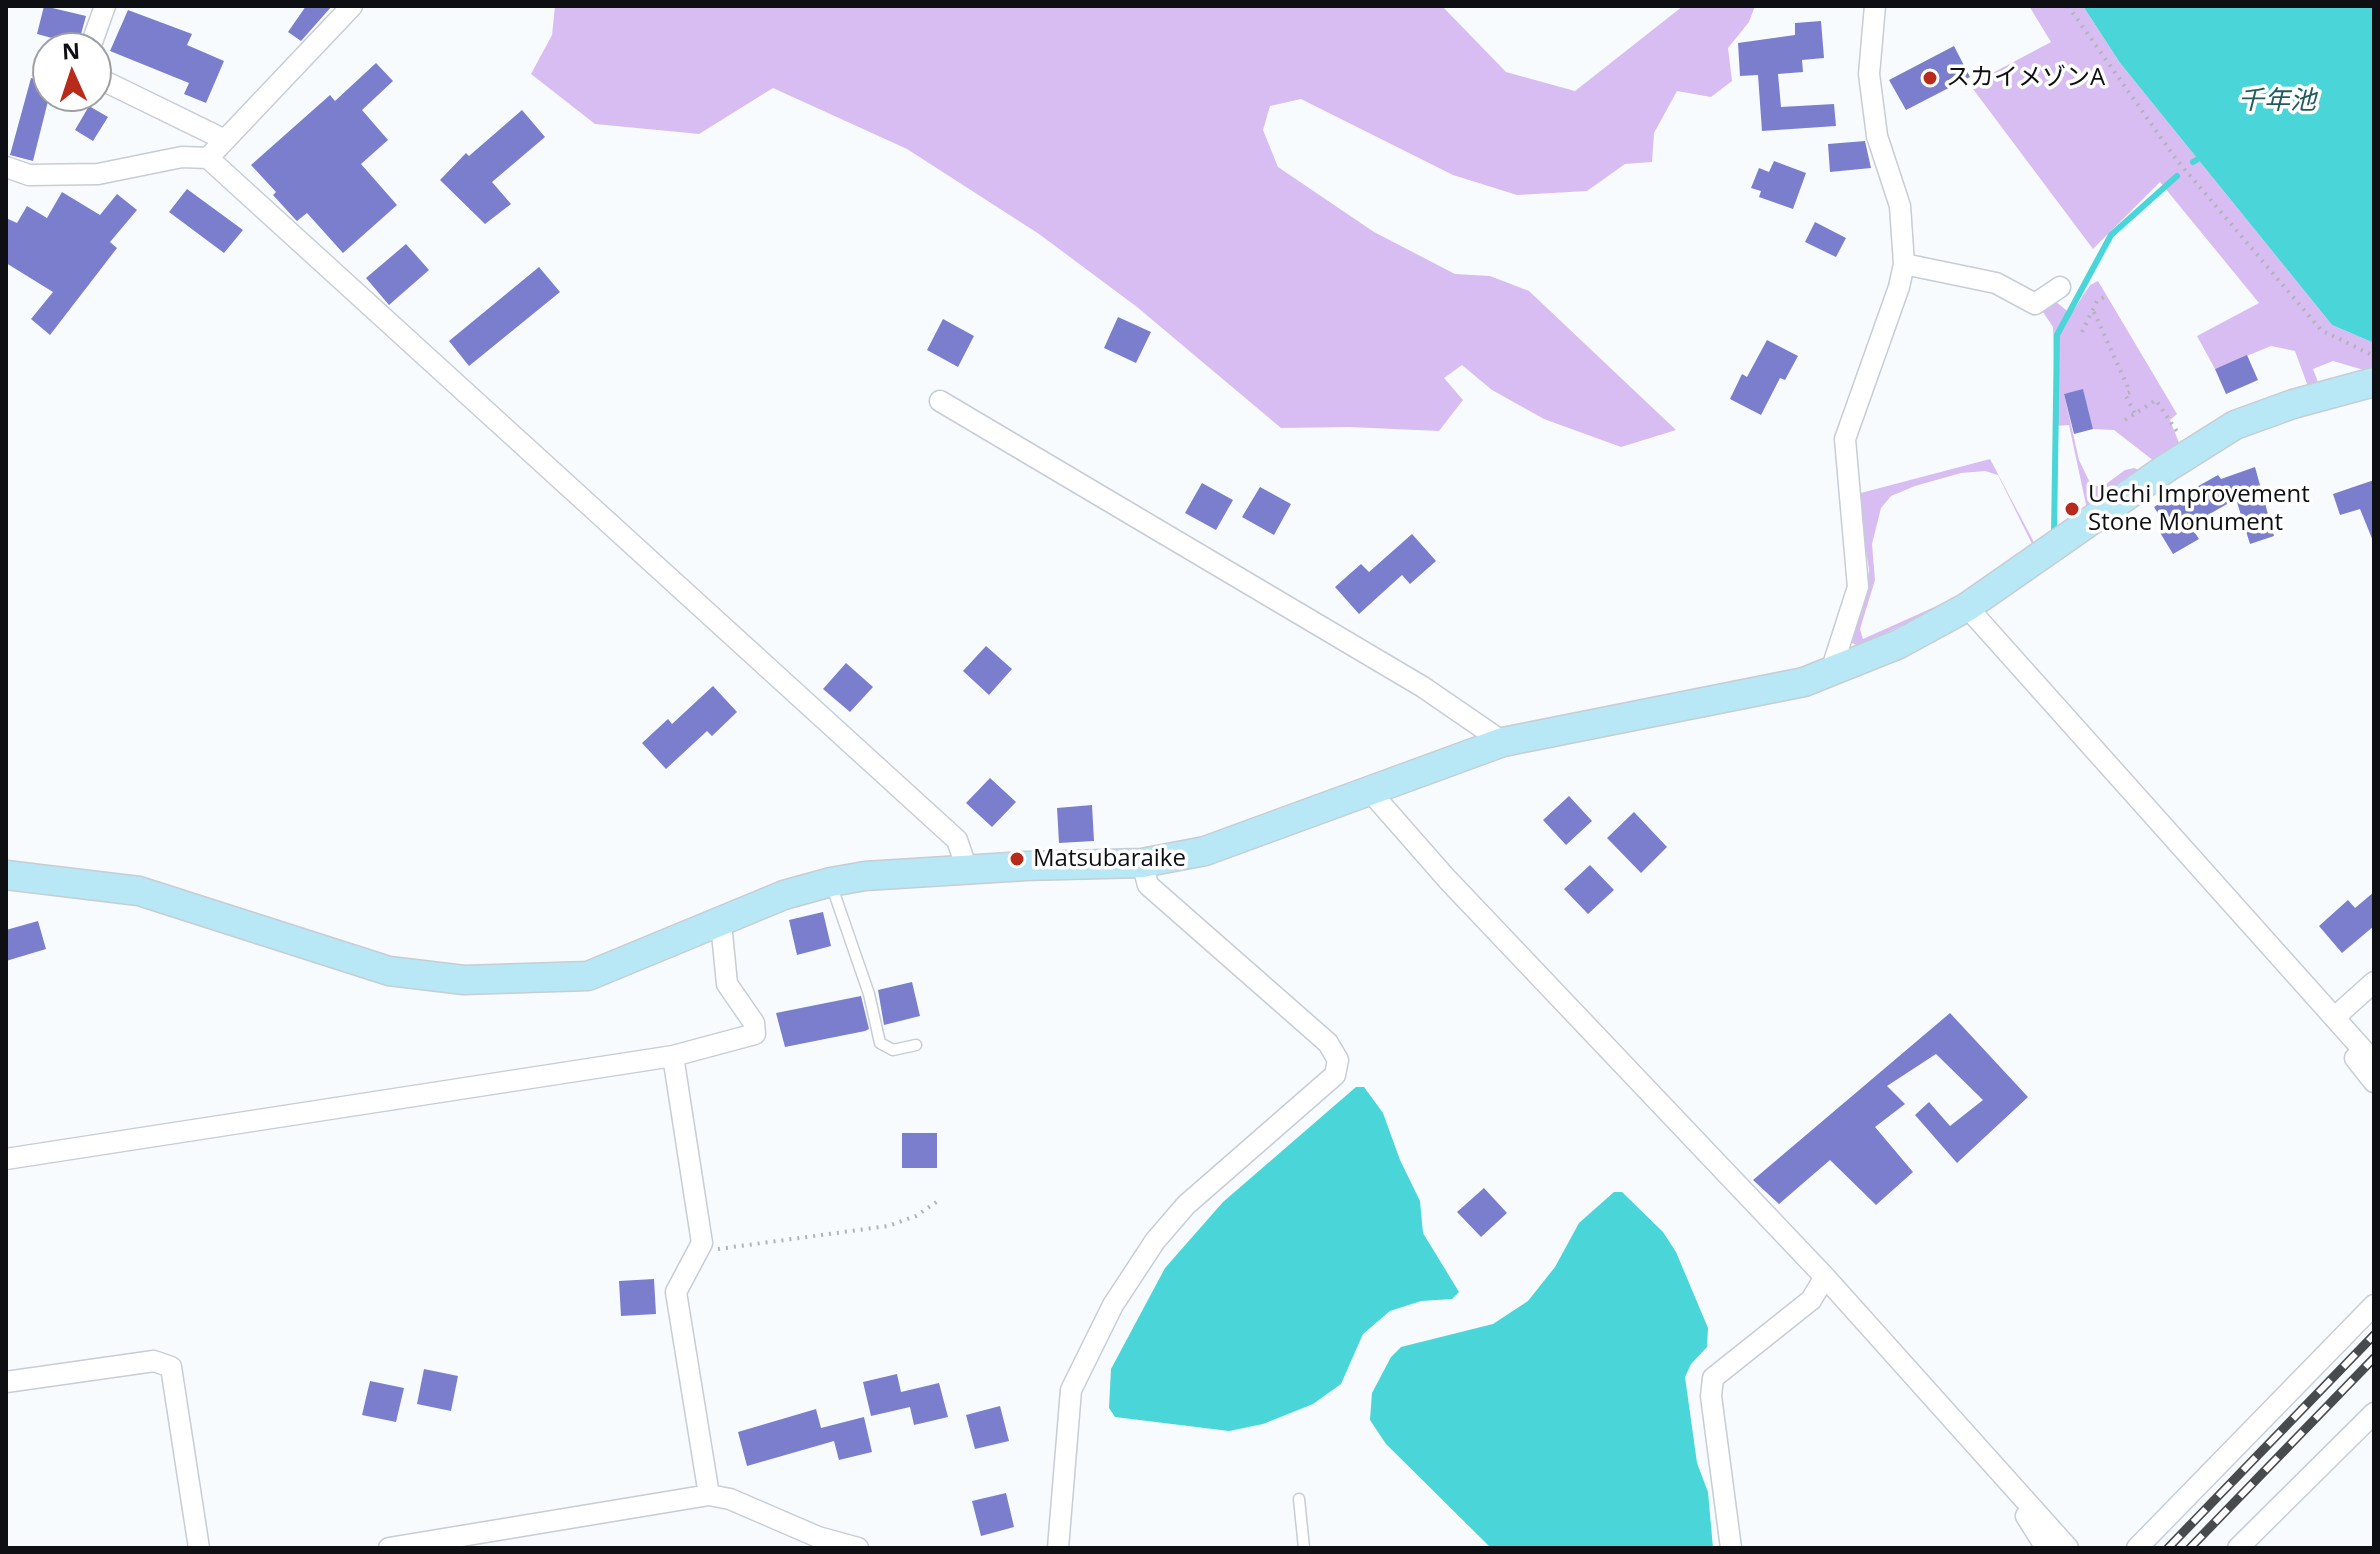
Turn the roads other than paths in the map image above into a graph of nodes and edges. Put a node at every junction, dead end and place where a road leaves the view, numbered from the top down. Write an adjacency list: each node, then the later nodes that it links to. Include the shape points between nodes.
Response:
1 (105, 6): 4 (street)
2 (352, 6): 6 (street)
3 (1875, 6): 9 (street, via 1869,74 1877,136 1900,206)
4 (96, 32)
5 (112, 85): 6 (street)
6 (225, 140): 7 (street)
7 (208, 158): 8 (street, via 182,157 98,174 29,175); 18 (street, via 957,840)
8 (6, 167)
9 (1904, 264): 10 (street, via 1996,283 2035,304); 14 (street, via 1845,439 1858,587)
10 (2060, 287)
11 (2374, 382): 13 (street, via 2235,425)
12 (940, 401): 15 (street, via 1423,687)
13 (1967, 607): 14 (street, via 1899,644); 23 (street)
14 (1831, 671): 15 (street, via 1804,682)
15 (1503, 742): 16 (street)
16 (1368, 789): 17 (street, via 1205,851); 29 (street)
17 (1142, 863): 18 (street); 40 (street, via 1148,885 1328,1043 1338,1060 1335,1075 1186,1205 1113,1305 1071,1390)
18 (968, 872): 20 (street)
19 (6, 875): 21 (street, via 139,891 389,971 464,980 588,976)
20 (831, 882): 21 (street, via 784,895); 24 (lane, via 880,1043 893,1050)
21 (721, 923): 25 (street, via 727,984 754,1023 755,1034)
22 (2374, 982): 23 (street)
23 (2335, 1017): 26 (street)
24 (916, 1045)
25 (673, 1056): 28 (street); 34 (street, via 702,1243 676,1292)
26 (2368, 1057): 27 (street, via 2355,1058)
27 (2374, 1082)
28 (6, 1159)
29 (1825, 1277): 33 (street); 42 (street, via 1811,1300 1713,1378)
30 (2374, 1305): 45 (street)
31 (6, 1382): 37 (street, via 154,1361 171,1367)
32 (2374, 1413): 46 (street)
33 (1997, 1472): 43 (street); 44 (street)
34 (709, 1495): 36 (street); 39 (street)
35 (1299, 1499): 41 (lane)
36 (484, 1541): 38 (street)
37 (199, 1548)
38 (389, 1548)
39 (858, 1548)
40 (1058, 1548)
41 (1304, 1548)
42 (1731, 1548)
43 (2046, 1548)
44 (2068, 1548)
45 (2137, 1548)
46 (2238, 1548)

